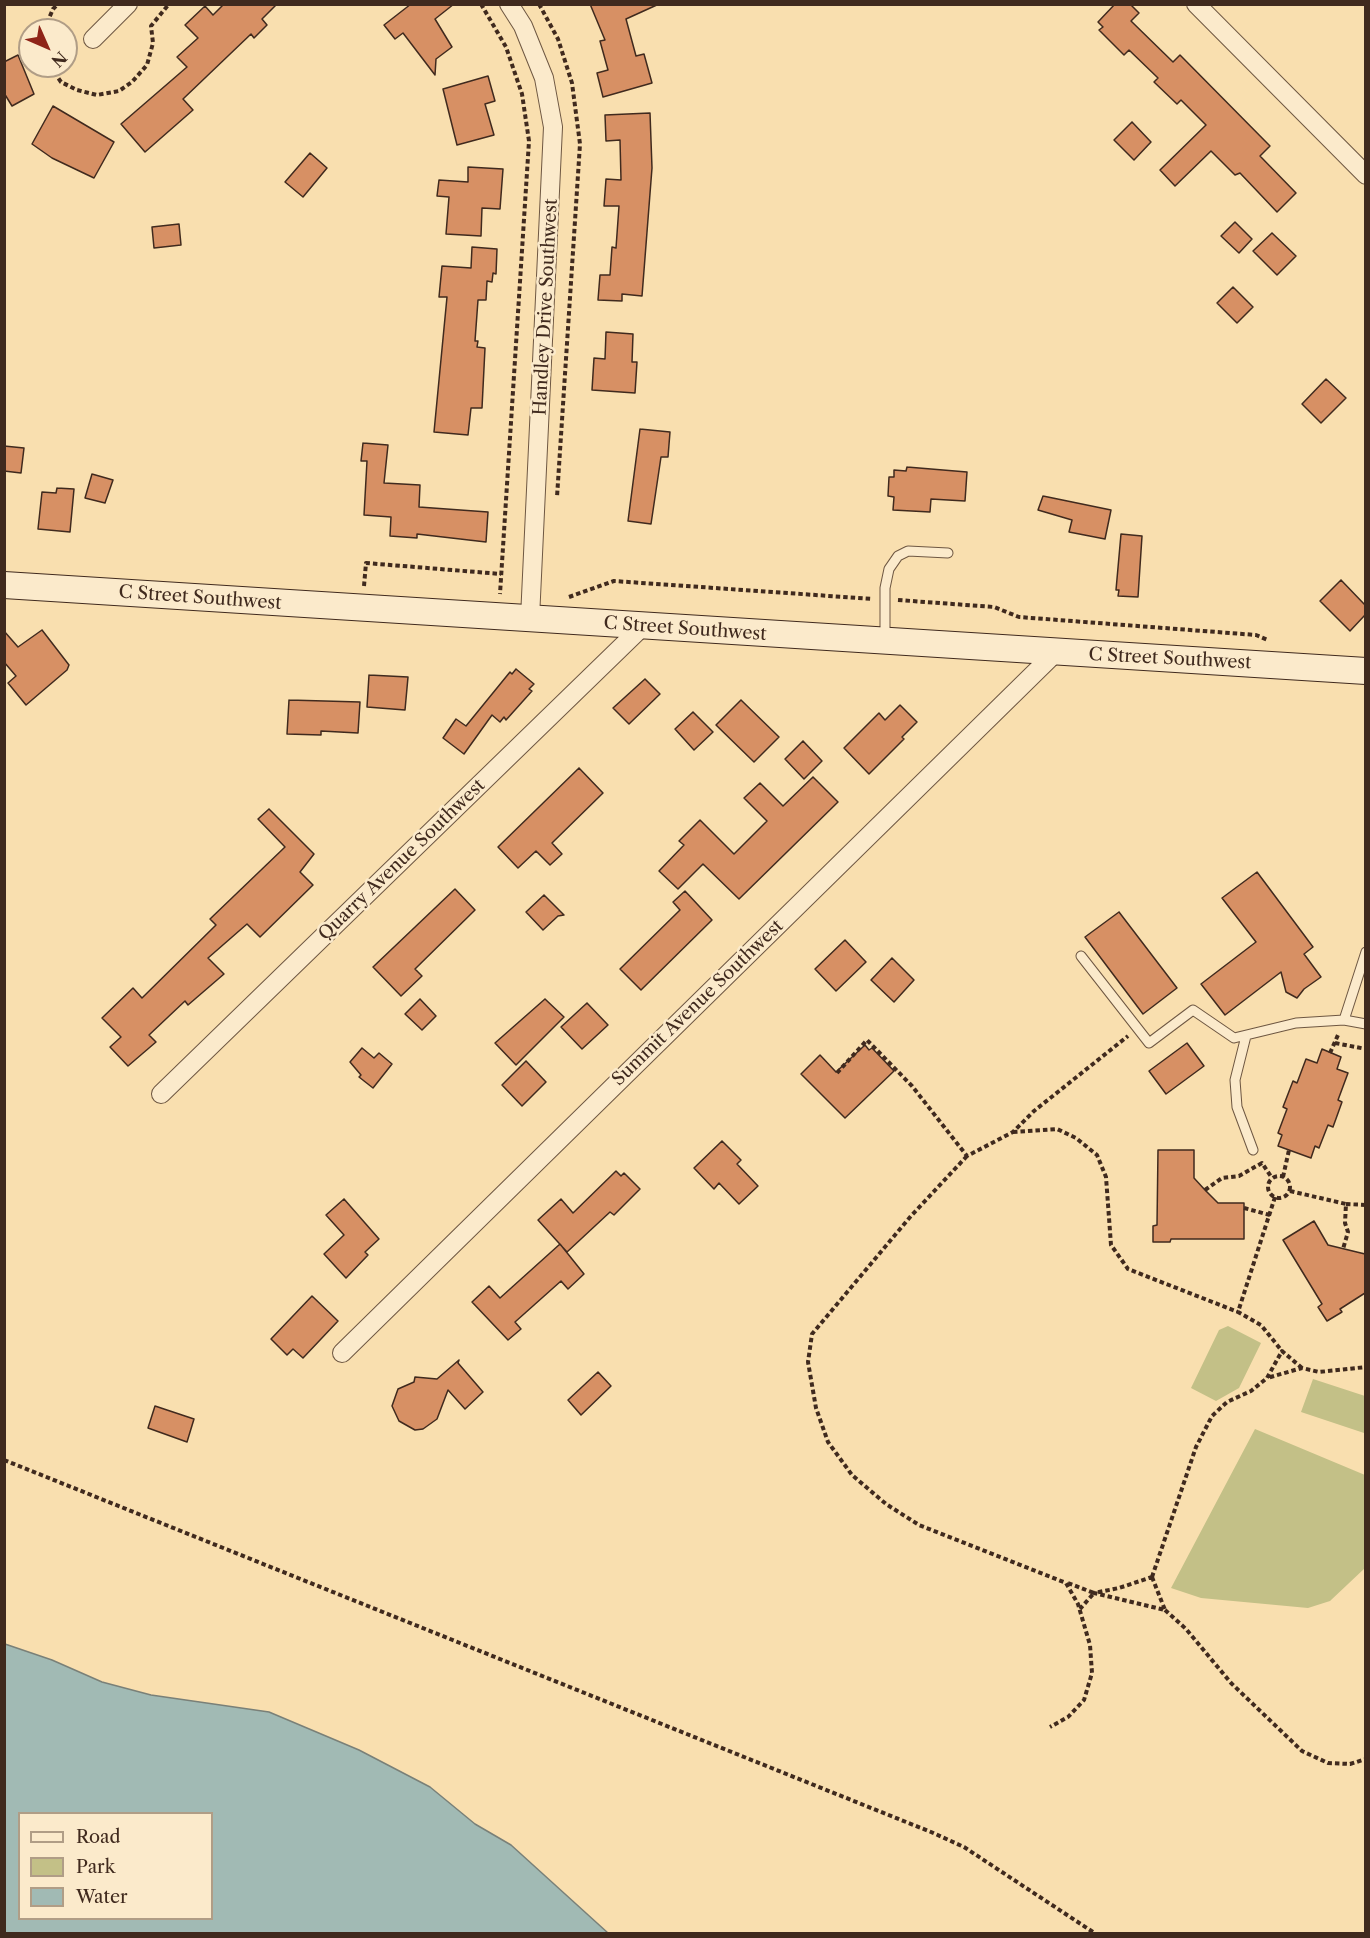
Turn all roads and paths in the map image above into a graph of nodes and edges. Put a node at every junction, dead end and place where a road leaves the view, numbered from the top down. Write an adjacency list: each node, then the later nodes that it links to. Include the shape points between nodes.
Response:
1 (58, 4): 8 (path)
2 (128, 4): 9 (street)
3 (169, 4): 10 (path, via 151,26 153,42 147,65 119,91 97,95 77,90)
4 (481, 4): 14 (path, via 506,47 522,94 529,141)
5 (509, 4): 20 (street, Handley Drive Southwest, via 523,26 544,78 553,126)
6 (539, 4): 12 (path, via 558,39 572,83 580,144)
7 (1196, 4): 11 (street)
8 (49, 18)
9 (93, 39)
10 (58, 78)
11 (1365, 175)
12 (557, 502)
13 (948, 554): 18 (lane, via 908,551 898,556 888,569)
14 (501, 574): 16 (path); 19 (path, via 366,563)
15 (4, 585): 19 (main road, C Street Southwest)
16 (500, 594)
17 (565, 598): 18 (path, via 614,581)
18 (885, 600): 22 (lane); 23 (path, via 994,607 1019,617 1256,635)
19 (363, 608): 20 (main road, C Street Southwest)
20 (530, 618): 21 (main road, C Street Southwest)
21 (643, 626): 22 (main road, C Street Southwest); 37 (street, Quarry Avenue Southwest)
22 (885, 642): 24 (main road, C Street Southwest)
23 (1277, 645)
24 (1055, 653): 25 (main road, C Street Southwest); 54 (street, Summit Avenue Southwest)
25 (1365, 670)
26 (1365, 952): 28 (lane)
27 (1081, 956): 32 (lane)
28 (1359, 971): 29 (lane); 30 (lane)
29 (1365, 981)
30 (1344, 1020): 31 (lane); 33 (lane, via 1296,1023)
31 (1365, 1024)
32 (1138, 1029): 33 (lane, via 1149,1043 1193,1010 1234,1038); 38 (path)
33 (1246, 1036): 39 (lane, via 1235,1080 1238,1107)
34 (1335, 1043): 35 (path)
35 (1365, 1049)
36 (837, 1072): 41 (path, via 867,1040 912,1086)
37 (161, 1094)
38 (1012, 1132): 41 (path); 52 (path, via 1057,1129 1083,1143 1097,1155 1106,1177 1112,1245 1128,1269)
39 (1253, 1150)
40 (1289, 1150): 42 (path)
41 (967, 1156): 60 (path, via 812,1334 808,1362 816,1408 828,1442 852,1475 886,1504 919,1525)
42 (1283, 1177): 43 (path); 45 (path, via 1289,1180)
43 (1272, 1178): 44 (path, via 1262,1163 1239,1176 1222,1178); 46 (path, via 1268,1189)
44 (1205, 1190)
45 (1290, 1191): 46 (path); 47 (path)
46 (1275, 1197): 50 (path)
47 (1346, 1204): 48 (path); 51 (path, via 1348,1232)
48 (1365, 1205)
49 (1244, 1208): 50 (path)
50 (1270, 1215): 52 (path)
51 (1343, 1249)
52 (1238, 1312): 53 (path, via 1261,1325)
53 (1282, 1351): 56 (path); 57 (path)
54 (342, 1353)
55 (1365, 1367): 56 (path, via 1319,1372)
56 (1302, 1368): 57 (path)
57 (1267, 1378): 59 (path, via 1212,1416 1196,1447)
58 (4, 1460): 66 (path, via 888,1813 964,1847)
59 (1152, 1577): 61 (path); 63 (path)
60 (1066, 1583): 61 (path); 62 (path)
61 (1094, 1593): 62 (path); 63 (path)
62 (1079, 1610): 64 (path, via 1090,1645 1092,1673 1084,1700 1068,1717)
63 (1165, 1610): 65 (path, via 1231,1683 1302,1751 1328,1764)
64 (1050, 1727)
65 (1365, 1759)
66 (1096, 1934)

